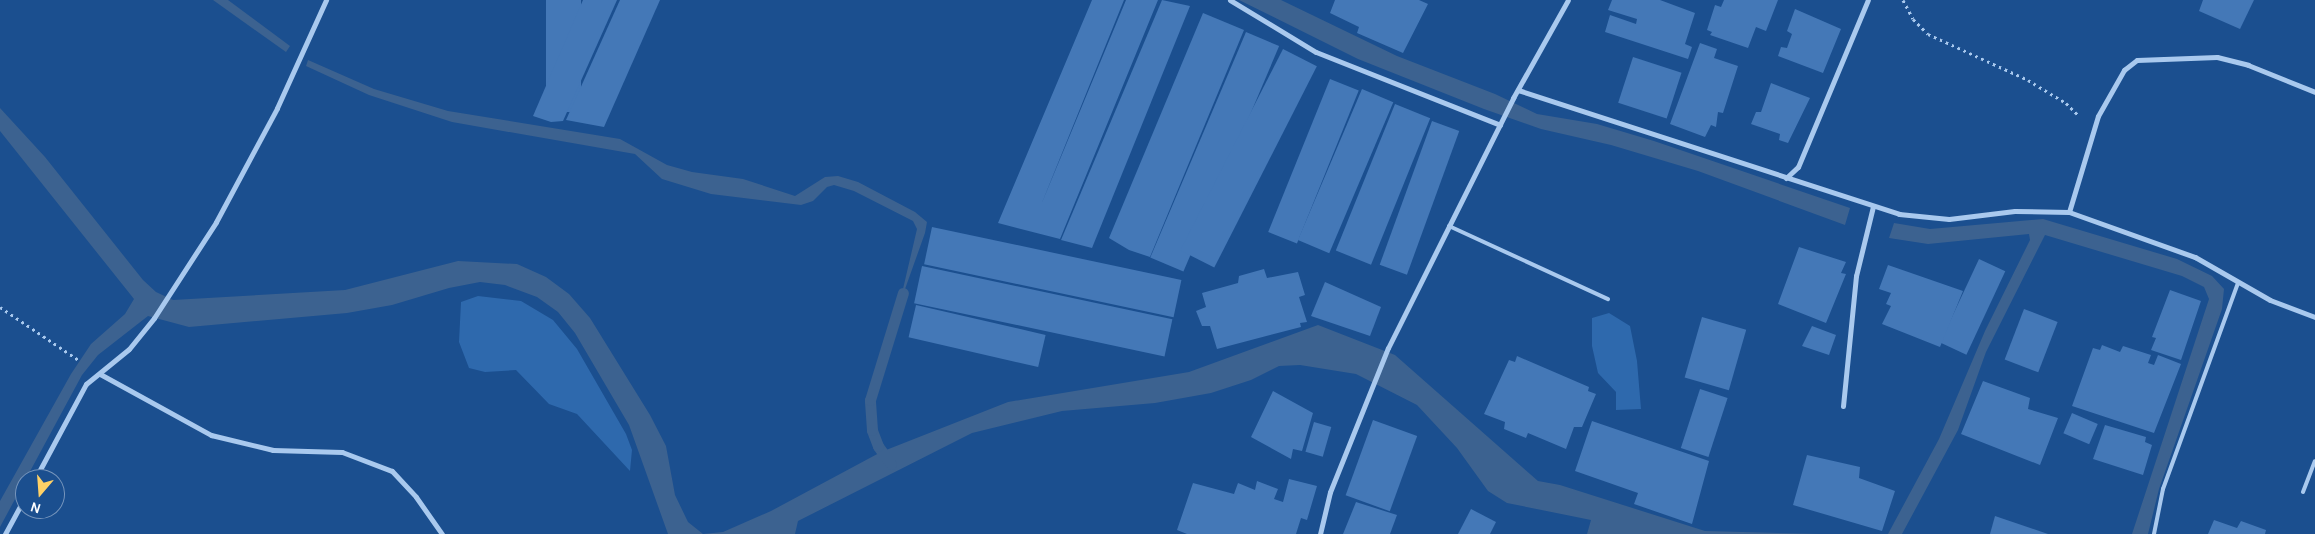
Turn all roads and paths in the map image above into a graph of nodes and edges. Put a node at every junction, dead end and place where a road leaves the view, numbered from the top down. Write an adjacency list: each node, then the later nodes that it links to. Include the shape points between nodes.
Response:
1 (326, 0): 19 (street, via 277,108 216,222 154,318 129,348)
2 (1230, 0): 8 (street, via 1316,52)
3 (1568, 0): 6 (street)
4 (1868, 0): 10 (street, via 1798,167)
5 (1903, 0): 9 (path, via 1913,19 1928,34 2028,80 2066,102)
6 (1518, 90): 8 (street); 10 (street)
7 (2315, 92): 9 (street, via 2248,65 2217,57 2137,60 2124,70 2098,116)
8 (1501, 123): 13 (street)
9 (2094, 130): 12 (street)
10 (1786, 178): 11 (street)
11 (1873, 206): 12 (street, via 1898,214 1949,219 2015,211); 20 (street, via 1856,276)
12 (2069, 212): 14 (street, via 2195,257)
13 (1449, 226): 15 (lane); 27 (street, via 1374,382 1330,492)
14 (2238, 283): 17 (street); 28 (lane, via 2163,489)
15 (1608, 299)
16 (0, 307): 18 (path)
17 (2315, 317)
18 (80, 361)
19 (100, 374): 22 (street, via 86,384); 26 (street, via 211,435 273,450 342,452 392,471 416,497)
20 (1842, 406)
21 (2315, 461): 23 (lane)
22 (40, 469)
23 (2303, 492)
24 (15, 516): 25 (street)
25 (5, 534)
26 (442, 534)
27 (1320, 534)
28 (2154, 534)

